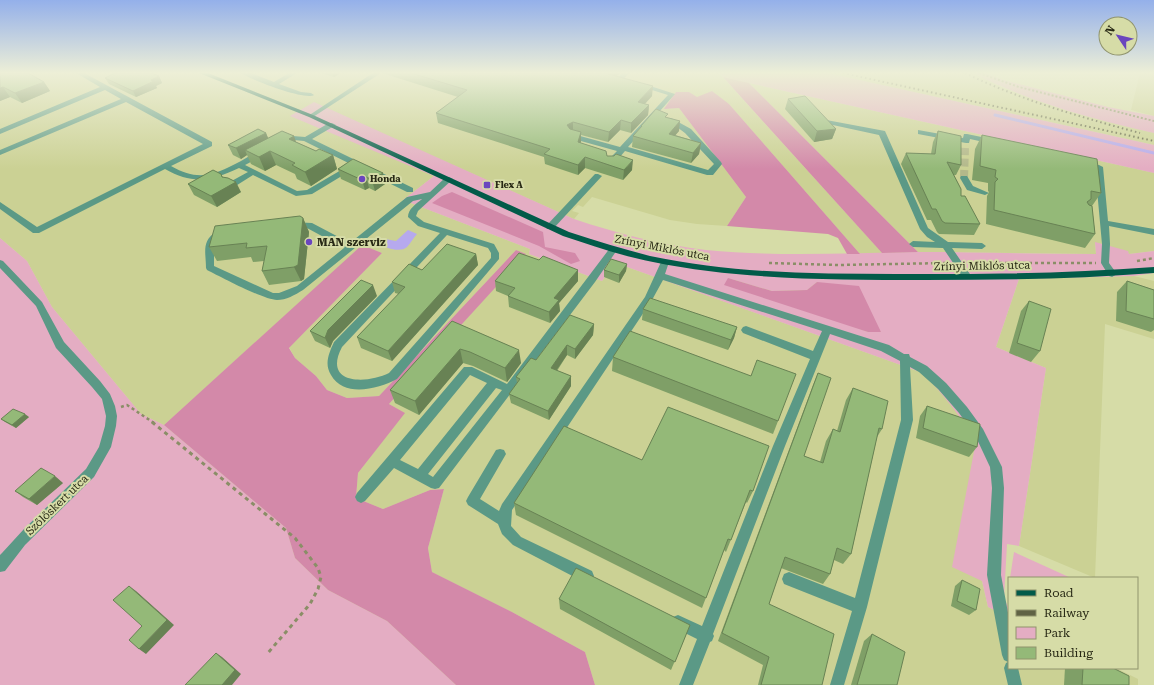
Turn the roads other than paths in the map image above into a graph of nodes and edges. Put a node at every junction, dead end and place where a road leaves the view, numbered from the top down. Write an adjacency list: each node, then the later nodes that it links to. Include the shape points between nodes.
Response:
1 (59, 105): 11 (street)
2 (112, 105): 17 (street)
3 (138, 105): 22 (street, via 209,144)
4 (283, 105): 8 (main road, Zrínyi Miklós utca)
5 (328, 105): 8 (street)
6 (662, 105): 7 (street)
7 (654, 114): 16 (street); 16 (street, via 667,118 688,131 718,164 710,173)
8 (311, 116): 10 (main road, Zrínyi Miklós utca)
9 (821, 121): 41 (street, via 882,133 924,229)
10 (332, 125): 14 (street); 27 (main road, Zrínyi Miklós utca)
11 (0, 132)
12 (922, 132): 15 (street, via 966,145 967,136)
13 (573, 136): 16 (street)
14 (306, 140): 20 (street); 21 (street, via 293,138)
15 (1004, 145)
16 (622, 149): 19 (street)
17 (2, 150)
18 (1077, 162): 34 (street, via 1099,167)
19 (610, 163)
20 (358, 164): 23 (street, via 309,192 300,194 293,193); 30 (street)
21 (240, 165): 23 (street); 25 (street, via 222,173)
22 (165, 166): 25 (street); 33 (street, via 36,231)
23 (253, 172): 28 (street)
24 (598, 176): 36 (street)
25 (192, 178): 29 (street, via 189,182)
26 (964, 178): 32 (street, via 970,188)
27 (449, 179): 31 (street); 36 (main road, Zrínyi Miklós utca)
28 (231, 185)
29 (196, 186)
30 (410, 190)
31 (433, 193): 38 (street, via 413,210 412,218 421,224); 43 (street, via 410,199)
32 (985, 193)
33 (0, 205)
34 (1102, 221): 39 (street); 48 (street, via 1106,244 1105,263)
35 (282, 225): 43 (street, via 309,225)
36 (550, 227): 44 (main road, Zrínyi Miklós utca)
37 (231, 231): 43 (street, via 220,233 210,241 210,268 277,297 300,288)
38 (445, 232): 38 (street, via 491,246 495,259 393,376 369,384 356,385 344,382 335,374 332,366 332,356 338,345)
39 (1154, 232)
40 (913, 244): 41 (street)
41 (946, 245): 42 (street); 50 (street)
42 (982, 246)
43 (350, 247)
44 (613, 250): 45 (main road, Zrínyi Miklós utca); 56 (street)
45 (665, 262): 49 (street); 50 (main road, Zrínyi Miklós utca, via 778,274)
46 (0, 263): 62 (street, Szőlőskert utca, via 38,302 59,344 107,398 111,412 107,442 90,473 32,529)
47 (1154, 270): 48 (main road, Zrínyi Miklós utca)
48 (1112, 274): 50 (main road, Zrínyi Miklós utca)
49 (660, 276): 52 (street); 61 (street, via 649,298 506,508)
50 (967, 277)
51 (746, 330): 53 (street)
52 (827, 330): 53 (street); 54 (street, via 866,340)
53 (817, 356): 67 (street, via 779,446)
54 (904, 357): 65 (street, via 907,420); 68 (street, via 923,368 963,410 979,432 996,467 998,488 994,575)
55 (494, 382): 56 (street); 58 (street, via 468,370); 59 (street)
56 (509, 389): 59 (street, via 435,484)
57 (500, 454): 61 (street, via 472,501)
58 (392, 461): 59 (street); 60 (street)
59 (419, 476)
60 (361, 497)
61 (503, 520): 64 (street, via 506,533 517,541)
62 (0, 566)
63 (789, 579): 65 (street)
64 (594, 580)
65 (860, 608): 71 (street)
66 (664, 615): 67 (street)
67 (706, 636): 70 (street)
68 (1008, 650)
69 (1011, 669): 72 (street)
70 (686, 685)
71 (837, 685)
72 (1015, 685)

